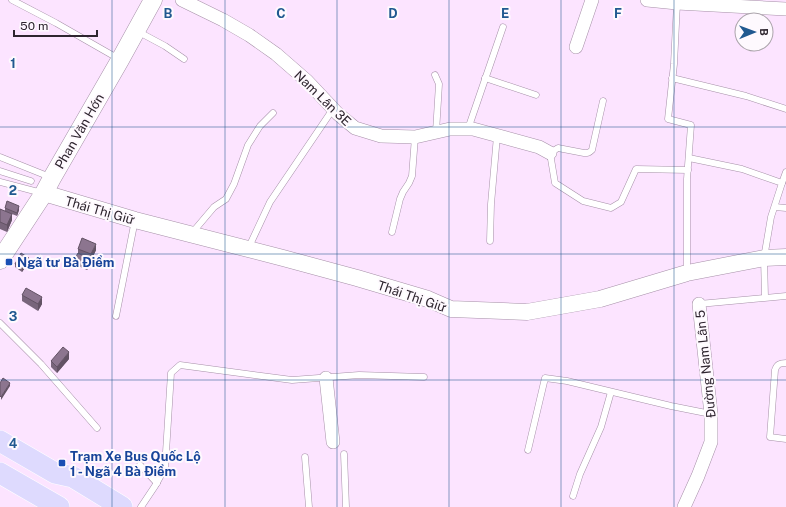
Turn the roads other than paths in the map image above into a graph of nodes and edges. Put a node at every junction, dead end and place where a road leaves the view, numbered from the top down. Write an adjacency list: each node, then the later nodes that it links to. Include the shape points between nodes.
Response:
1 (12, 0): 13 (lane)
2 (153, 0): 10 (main road, Phan Văn Hớn)
3 (182, 0): 19 (street, Nam Lân 3E, via 224,20 276,54 307,81)
4 (592, 0): 11 (street)
5 (647, 0): 6 (street)
6 (677, 3): 7 (street); 16 (lane)
7 (761, 3): 8 (street)
8 (786, 9)
9 (503, 27): 15 (lane)
10 (136, 31): 12 (lane); 13 (main road, Phan Văn Hớn)
11 (576, 47)
12 (184, 59)
13 (120, 60): 34 (main road, Phan Văn Hớn)
14 (435, 76): 23 (lane, via 439,84)
15 (485, 78): 17 (lane); 22 (lane)
16 (672, 78): 20 (lane, via 746,96); 28 (lane, via 668,119 691,125)
17 (536, 94)
18 (603, 101): 26 (lane, Nam Lân 3E, via 590,152 558,148)
19 (333, 109): 25 (street, Nam Lân 3E, via 355,128 381,136); 41 (lane, via 270,202)
20 (786, 109)
21 (272, 113): 39 (lane, via 248,145 226,199 214,207)
22 (468, 129): 23 (street, Nam Lân 3E); 24 (street, Nam Lân 3E)
23 (436, 132): 25 (street, Nam Lân 3E)
24 (497, 136): 26 (street, Nam Lân 3E); 40 (lane)
25 (415, 137): 38 (lane, via 412,176 400,199)
26 (550, 152): 29 (lane, via 555,183 583,201 611,208 621,202 636,170)
27 (0, 157): 34 (lane)
28 (688, 158): 29 (lane); 33 (lane, via 742,169)
29 (688, 170): 45 (lane)
30 (0, 171): 34 (lane)
31 (786, 172): 33 (lane)
32 (0, 182): 34 (lane)
33 (782, 183): 35 (lane)
34 (42, 184): 37 (street, Thái Thị Giữ); 44 (main road, Phan Văn Hớn)
35 (774, 207): 36 (lane); 43 (lane)
36 (786, 208)
37 (135, 220): 39 (street, Thái Thị Giữ); 49 (lane)
38 (392, 232)
39 (191, 234): 41 (street, Thái Thị Giữ)
40 (490, 241)
41 (248, 249): 45 (street, Thái Thị Giữ, via 398,290 451,309 527,312 600,299)
42 (786, 256): 43 (street, Thái Thị Giữ)
43 (764, 258): 45 (street, Thái Thị Giữ); 47 (lane)
44 (0, 260)
45 (686, 273)
46 (786, 296): 47 (lane, Đường Nam Lân 5)
47 (765, 297): 48 (lane, Đường Nam Lân 5)
48 (699, 304): 55 (street, Đường Nam Lân 5)
49 (116, 316)
50 (0, 323): 57 (lane, via 41,364)
51 (786, 363): 58 (lane, via 776,365 770,437)
52 (424, 377): 53 (lane, via 359,375)
53 (326, 378): 60 (street); 67 (lane, via 292,380 180,365 170,373 165,468)
54 (611, 392): 55 (lane); 61 (lane, via 545,378); 68 (lane, via 601,427)
55 (711, 414): 74 (street, Đường Nam Lân 5, via 711,442)
56 (0, 427): 66 (highway, via 62,463)
57 (97, 428)
58 (786, 439)
59 (0, 440): 66 (highway, via 55,473)
60 (333, 442)
61 (528, 450)
62 (344, 454): 73 (lane)
63 (305, 457): 72 (lane)
64 (140, 465): 67 (lane)
65 (0, 473): 69 (highway)
66 (73, 477): 70 (highway)
67 (157, 483): 71 (lane)
68 (573, 496)
69 (59, 507)
70 (122, 507)
71 (141, 507)
72 (308, 507)
73 (346, 507)
74 (684, 507)

